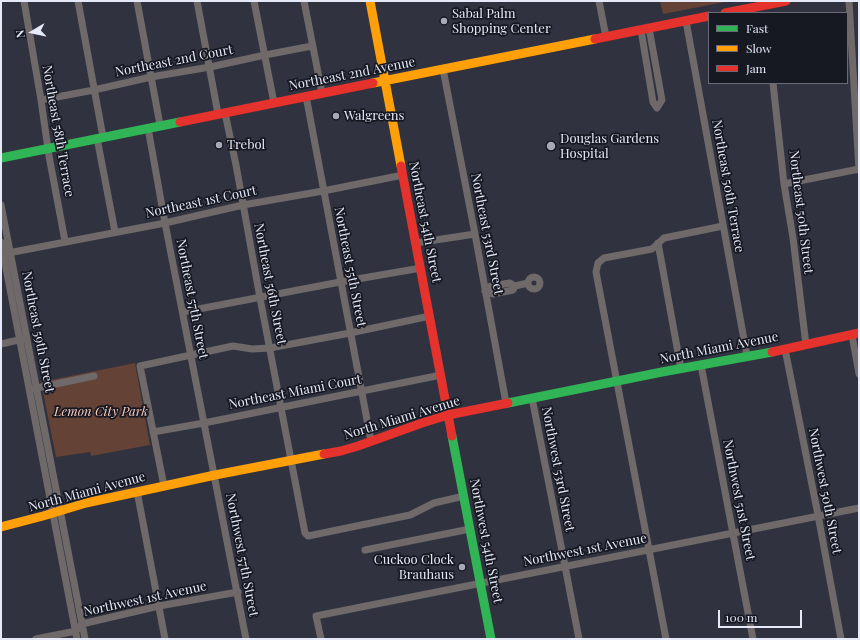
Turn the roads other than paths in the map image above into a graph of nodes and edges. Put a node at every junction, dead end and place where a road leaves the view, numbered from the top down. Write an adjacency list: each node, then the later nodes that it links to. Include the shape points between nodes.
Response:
1 (24, 1): 28 (street, Northeast 58th Terrace)
2 (78, 1): 25 (street)
3 (137, 1): 20 (street)
4 (197, 1): 18 (street, Northeast 56th Street)
5 (254, 1): 17 (street)
6 (304, 1): 16 (street)
7 (370, 1): 21 (main road, Northeast 54th Street)
8 (599, 1): 15 (street)
9 (849, 1): 36 (street)
10 (773, 4): 11 (main road)
11 (730, 12)
12 (708, 16): 13 (main road, Northeast 2nd Avenue)
13 (686, 21): 14 (main road, Northeast 2nd Avenue); 43 (street, Northeast 50th Terrace)
14 (645, 29): 15 (main road, Northeast 2nd Avenue); 23 (street); 24 (street)
15 (606, 37): 19 (main road, Northeast 2nd Avenue)
16 (312, 46): 17 (street, Northeast 2nd Court); 26 (street)
17 (265, 55): 18 (street, Northeast 2nd Court); 29 (street)
18 (210, 67): 20 (street, Northeast 2nd Court); 30 (street, Northeast 56th Street)
19 (442, 69): 21 (main road, Northeast 2nd Avenue); 45 (street, Northeast 53rd Street)
20 (151, 77): 25 (street, Northeast 2nd Court); 31 (street)
21 (385, 80): 26 (main road, Northeast 2nd Avenue); 37 (main road, Northeast 54th Street)
22 (773, 84): 38 (street, Northeast 50th Street)
23 (660, 88): 24 (street); 24 (street, via 662,100 657,108 652,102)
24 (651, 89)
25 (94, 90): 28 (street, Northeast 2nd Court); 33 (street)
26 (322, 93): 27 (main road, Northeast 2nd Avenue)
27 (306, 96): 29 (main road, Northeast 2nd Avenue); 39 (street, Northeast 55th Street)
28 (41, 100): 34 (street, Northeast 58th Terrace)
29 (274, 103): 30 (main road, Northeast 2nd Avenue)
30 (222, 113): 31 (main road, Northeast 2nd Avenue); 41 (street, Northeast 56th Street)
31 (160, 126): 32 (main road, Northeast 2nd Avenue)
32 (148, 128): 33 (main road, Northeast 2nd Avenue); 42 (street, Northeast 57th Street)
33 (100, 138): 34 (main road, Northeast 2nd Avenue); 44 (street)
34 (48, 148): 35 (main road, Northeast 2nd Avenue); 46 (street, Northeast 58th Terrace)
35 (1, 158)
36 (859, 169): 38 (street)
37 (403, 175): 39 (street, Northeast 1st Court); 48 (main road, Northeast 54th Street)
38 (784, 184): 62 (street, Northeast 50th Street)
39 (323, 191): 41 (street, Northeast 1st Court); 52 (street, Northeast 55th Street)
40 (1, 205): 50 (street, Northeast 59th Street)
41 (243, 205): 42 (street, Northeast 1st Court); 55 (street, Northeast 56th Street)
42 (165, 222): 44 (street, Northeast 1st Court); 56 (street, Northeast 57th Street)
43 (723, 226): 49 (street, via 664,238); 66 (street, Northeast 50th Terrace)
44 (115, 232): 46 (street, Northeast 1st Court)
45 (475, 234): 48 (street); 54 (street, Northeast 53rd Street)
46 (65, 241): 50 (street, Northeast 1st Court)
47 (1, 242): 50 (street, Northeast 59th Street)
48 (416, 243): 51 (main road, Northeast 54th Street)
49 (658, 243): 68 (street); 72 (street, via 652,249 604,258 598,263 596,272)
50 (7, 253): 60 (street, Northeast 59th Street)
51 (421, 268): 52 (street); 57 (main road, Northeast 54th Street)
52 (340, 282): 55 (street); 58 (street, Northeast 55th Street)
53 (528, 283): 54 (street, via 515,286 513,290 493,294)
54 (485, 291): 76 (street, Northeast 53rd Street)
55 (260, 298): 56 (street); 63 (street, Northeast 56th Street)
56 (183, 312): 65 (street, Northeast 57th Street)
57 (430, 316): 58 (street); 70 (main road, Northeast 54th Street)
58 (350, 333): 63 (street); 74 (street, Northeast 55th Street)
59 (855, 334): 62 (main road, North Miami Avenue); 69 (street)
60 (23, 339): 61 (street); 73 (street, Northeast 59th Street)
61 (1, 344)
62 (806, 345): 64 (main road, North Miami Avenue)
63 (270, 348): 65 (street, via 233,346); 77 (street, Northeast 56th Street)
64 (785, 349): 66 (main road, North Miami Avenue); 90 (street, Northwest 50th Street)
65 (191, 356): 79 (street, Northeast 57th Street); 80 (street, via 140,366)
66 (747, 356): 67 (main road, North Miami Avenue)
67 (701, 365): 68 (main road, North Miami Avenue); 93 (street, Northwest 51st Street)
68 (681, 368): 72 (main road, North Miami Avenue)
69 (859, 374)
70 (441, 375): 74 (street, Northeast Miami Court); 78 (main road, Northeast 54th Street)
71 (94, 376): 73 (street)
72 (616, 382): 75 (main road, North Miami Avenue); 95 (street)
73 (33, 388): 89 (street, Northeast 59th Street)
74 (361, 391): 77 (street, Northeast Miami Court); 81 (street, Northeast 55th Street)
75 (532, 398): 76 (main road, North Miami Avenue); 96 (street, Northwest 53rd Street)
76 (506, 403): 78 (main road, North Miami Avenue)
77 (281, 407): 79 (street, Northeast Miami Court); 83 (street, Northeast 56th Street)
78 (448, 415): 81 (main road, North Miami Avenue); 82 (main road, Northeast 54th Street)
79 (204, 423): 80 (street, Northeast Miami Court); 84 (street, Northeast 57th Street)
80 (153, 432): 85 (street)
81 (371, 442): 83 (main road, North Miami Avenue, via 341,451)
82 (455, 448): 87 (main road, Northwest 54th Street)
83 (291, 460): 84 (main road, North Miami Avenue); 87 (street, Northeast 56th Street, via 305,533 308,536 410,515 434,503)
84 (214, 475): 85 (main road, North Miami Avenue); 98 (street, Northwest 57th Street)
85 (164, 486): 86 (main road, North Miami Avenue)
86 (137, 491): 89 (main road, North Miami Avenue); 99 (street)
87 (464, 496): 92 (main road, Northwest 54th Street)
88 (859, 508): 90 (street, Northwest 1st Avenue)
89 (57, 512): 91 (main road, North Miami Avenue); 100 (street); 101 (street)
90 (818, 515): 93 (street, Northwest 1st Avenue); 112 (street, Northwest 50th Street)
91 (1, 527)
92 (470, 529): 94 (street); 97 (main road, Northwest 54th Street)
93 (734, 533): 95 (street, Northwest 1st Avenue); 111 (street, Northwest 51st Street)
94 (365, 550)
95 (649, 550): 96 (street, Northwest 1st Avenue); 110 (street)
96 (565, 566): 97 (street, Northwest 1st Avenue); 109 (street, Northwest 53rd Street)
97 (481, 584): 107 (street, Northwest 1st Avenue, via 316,616); 108 (main road, Northwest 54th Street)
98 (238, 592): 99 (street, Northwest 1st Avenue); 106 (street, Northwest 57th Street)
99 (159, 606): 100 (street, Northwest 1st Avenue); 105 (street)
100 (82, 624): 101 (street, Northwest 1st Avenue); 104 (street)
101 (76, 631): 102 (street, Northwest 1st Avenue); 103 (street)
102 (36, 639)
103 (77, 639)
104 (85, 639)
105 (166, 639)
106 (246, 639)
107 (321, 639)
108 (491, 639)
109 (579, 639)
110 (666, 639)
111 (753, 639)
112 (841, 639)

